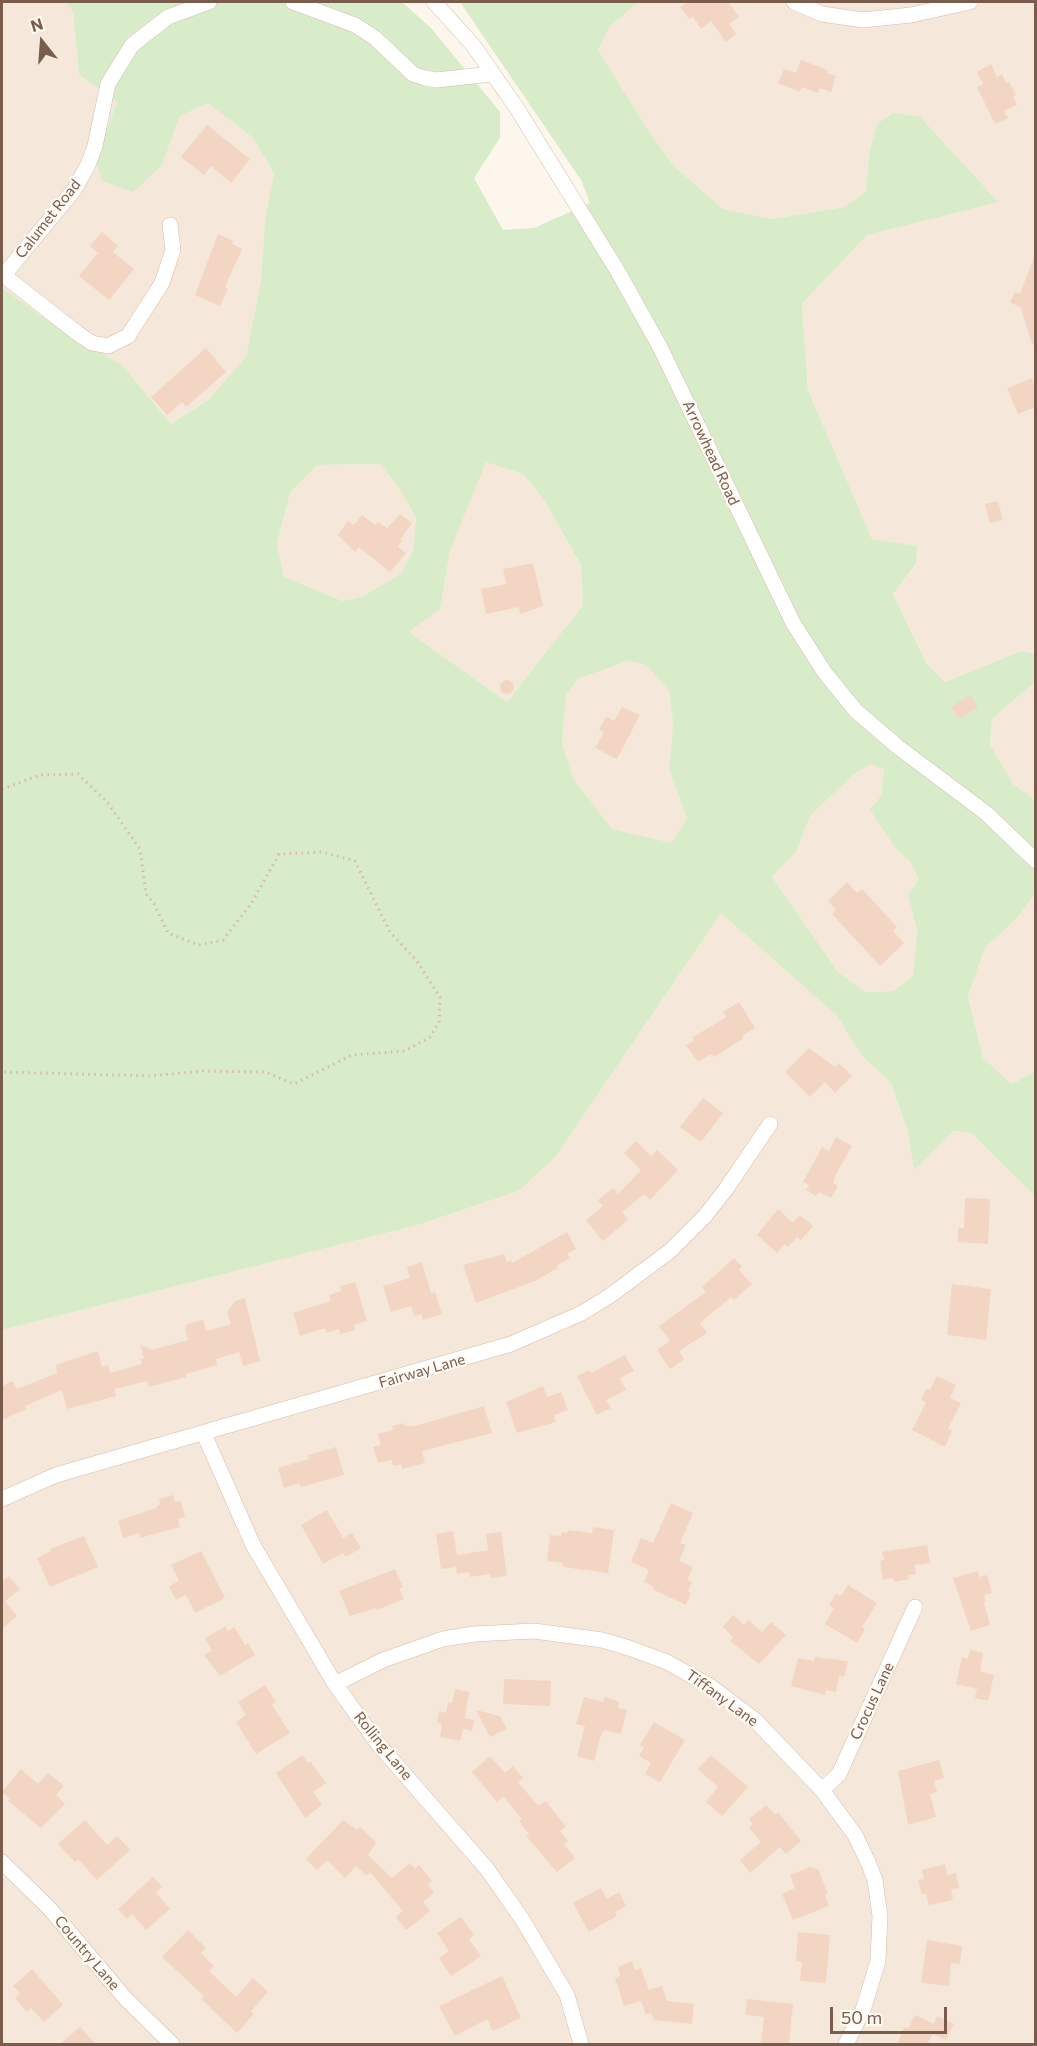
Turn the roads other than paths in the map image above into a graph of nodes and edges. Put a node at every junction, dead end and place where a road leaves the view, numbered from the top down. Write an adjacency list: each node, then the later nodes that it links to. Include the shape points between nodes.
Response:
1 (209, 2): 8 (street, Calumet Road, via 168,16 132,45 108,84 95,146 74,190)
2 (293, 2): 6 (street, via 355,25 413,74 424,78)
3 (434, 2): 6 (street, Arrowhead Road, via 465,35)
4 (794, 2): 5 (street, via 822,14 863,20 911,15)
5 (970, 2)
6 (492, 74): 9 (street, Arrowhead Road, via 617,270 660,347 766,571 793,624 825,673 856,711 986,813)
7 (170, 225): 8 (street, Calumet Road, via 173,250 162,283 128,336 108,346 92,343 77,333)
8 (3, 275)
9 (1035, 861)
10 (770, 1124): 11 (street, Fairway Lane, via 726,1189 670,1251 582,1313 511,1344)
11 (204, 1434): 12 (street, Fairway Lane, via 56,1474); 14 (street, Rolling Lane, via 253,1545)
12 (2, 1499)
13 (915, 1607): 15 (street, Crocus Lane, via 839,1774)
14 (335, 1684): 15 (street, Tiffany Lane, via 410,1649 474,1634 534,1631 602,1641 667,1662 710,1686 754,1720); 18 (street, Rolling Lane, via 379,1744 487,1869 522,1919 567,1995)
15 (822, 1790): 19 (street, Tiffany Lane, via 855,1835 868,1862 877,1888 880,1916 878,1961 863,2010)
16 (2, 1862): 17 (street, Country Lane)
17 (172, 2044)
18 (581, 2044)
19 (846, 2044)

